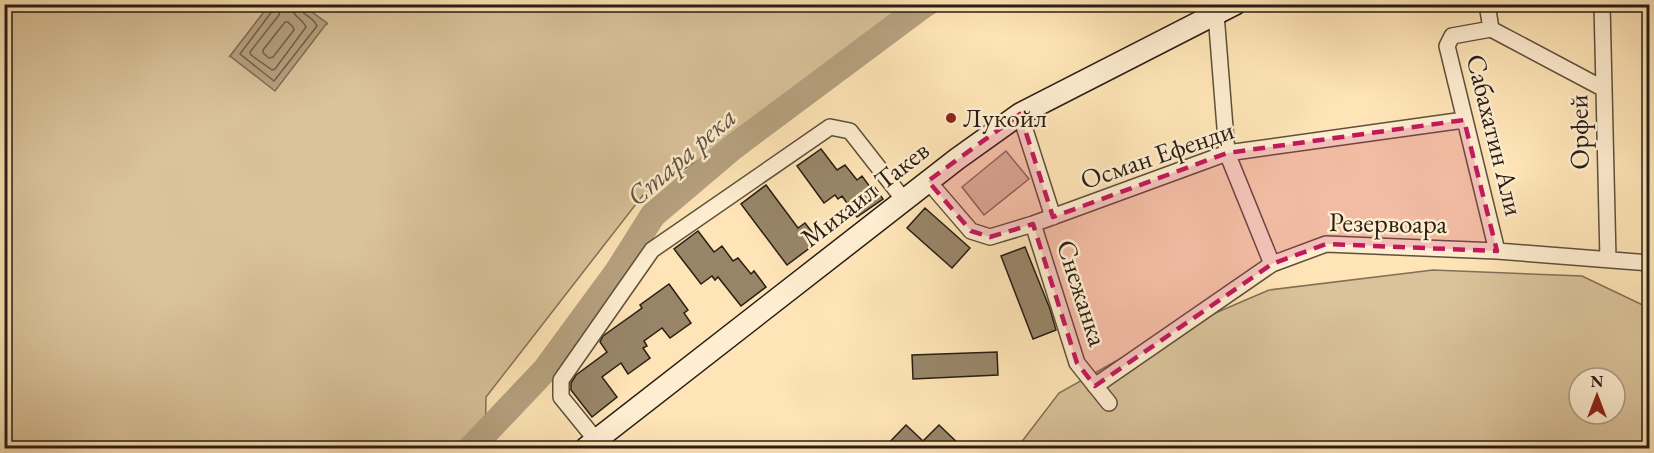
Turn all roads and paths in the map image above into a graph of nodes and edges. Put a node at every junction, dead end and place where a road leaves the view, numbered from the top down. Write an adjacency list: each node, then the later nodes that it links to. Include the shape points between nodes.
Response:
1 (1235, 4): 4 (main road, Михаил Такев)
2 (1487, 4): 5 (street)
3 (1602, 4): 6 (street, Орфей)
4 (1213, 9): 7 (main road, Михаил Такев); 9 (street)
5 (1491, 29): 6 (street); 8 (street, Сабахатин Али, via 1452,36 1447,46)
6 (1604, 88): 15 (street, Орфей)
7 (1020, 114): 10 (main road, Михаил Такев); 12 (street)
8 (1464, 120): 9 (street, Осман Ефенди); 14 (street, Сабахатин Али)
9 (1227, 153): 12 (street, Осман Ефенди); 17 (street)
10 (928, 181): 11 (main road, Михаил Такев); 13 (street, Осман Ефенди, via 971,231 990,237)
11 (904, 200): 20 (main road, Михаил Такев); 20 (street, via 850,131 830,127 652,250 561,380 561,398)
12 (1053, 217): 13 (street, Осман Ефенди)
13 (1033, 224): 18 (street, Снежанка, via 1077,363)
14 (1497, 251): 15 (street, Резервоара); 17 (street, Резервоара, via 1326,244)
15 (1608, 259): 16 (street, Резервоара)
16 (1650, 263)
17 (1272, 264): 18 (street, Резервоара)
18 (1095, 386): 19 (street, Снежанка)
19 (1109, 403)
20 (591, 444)

